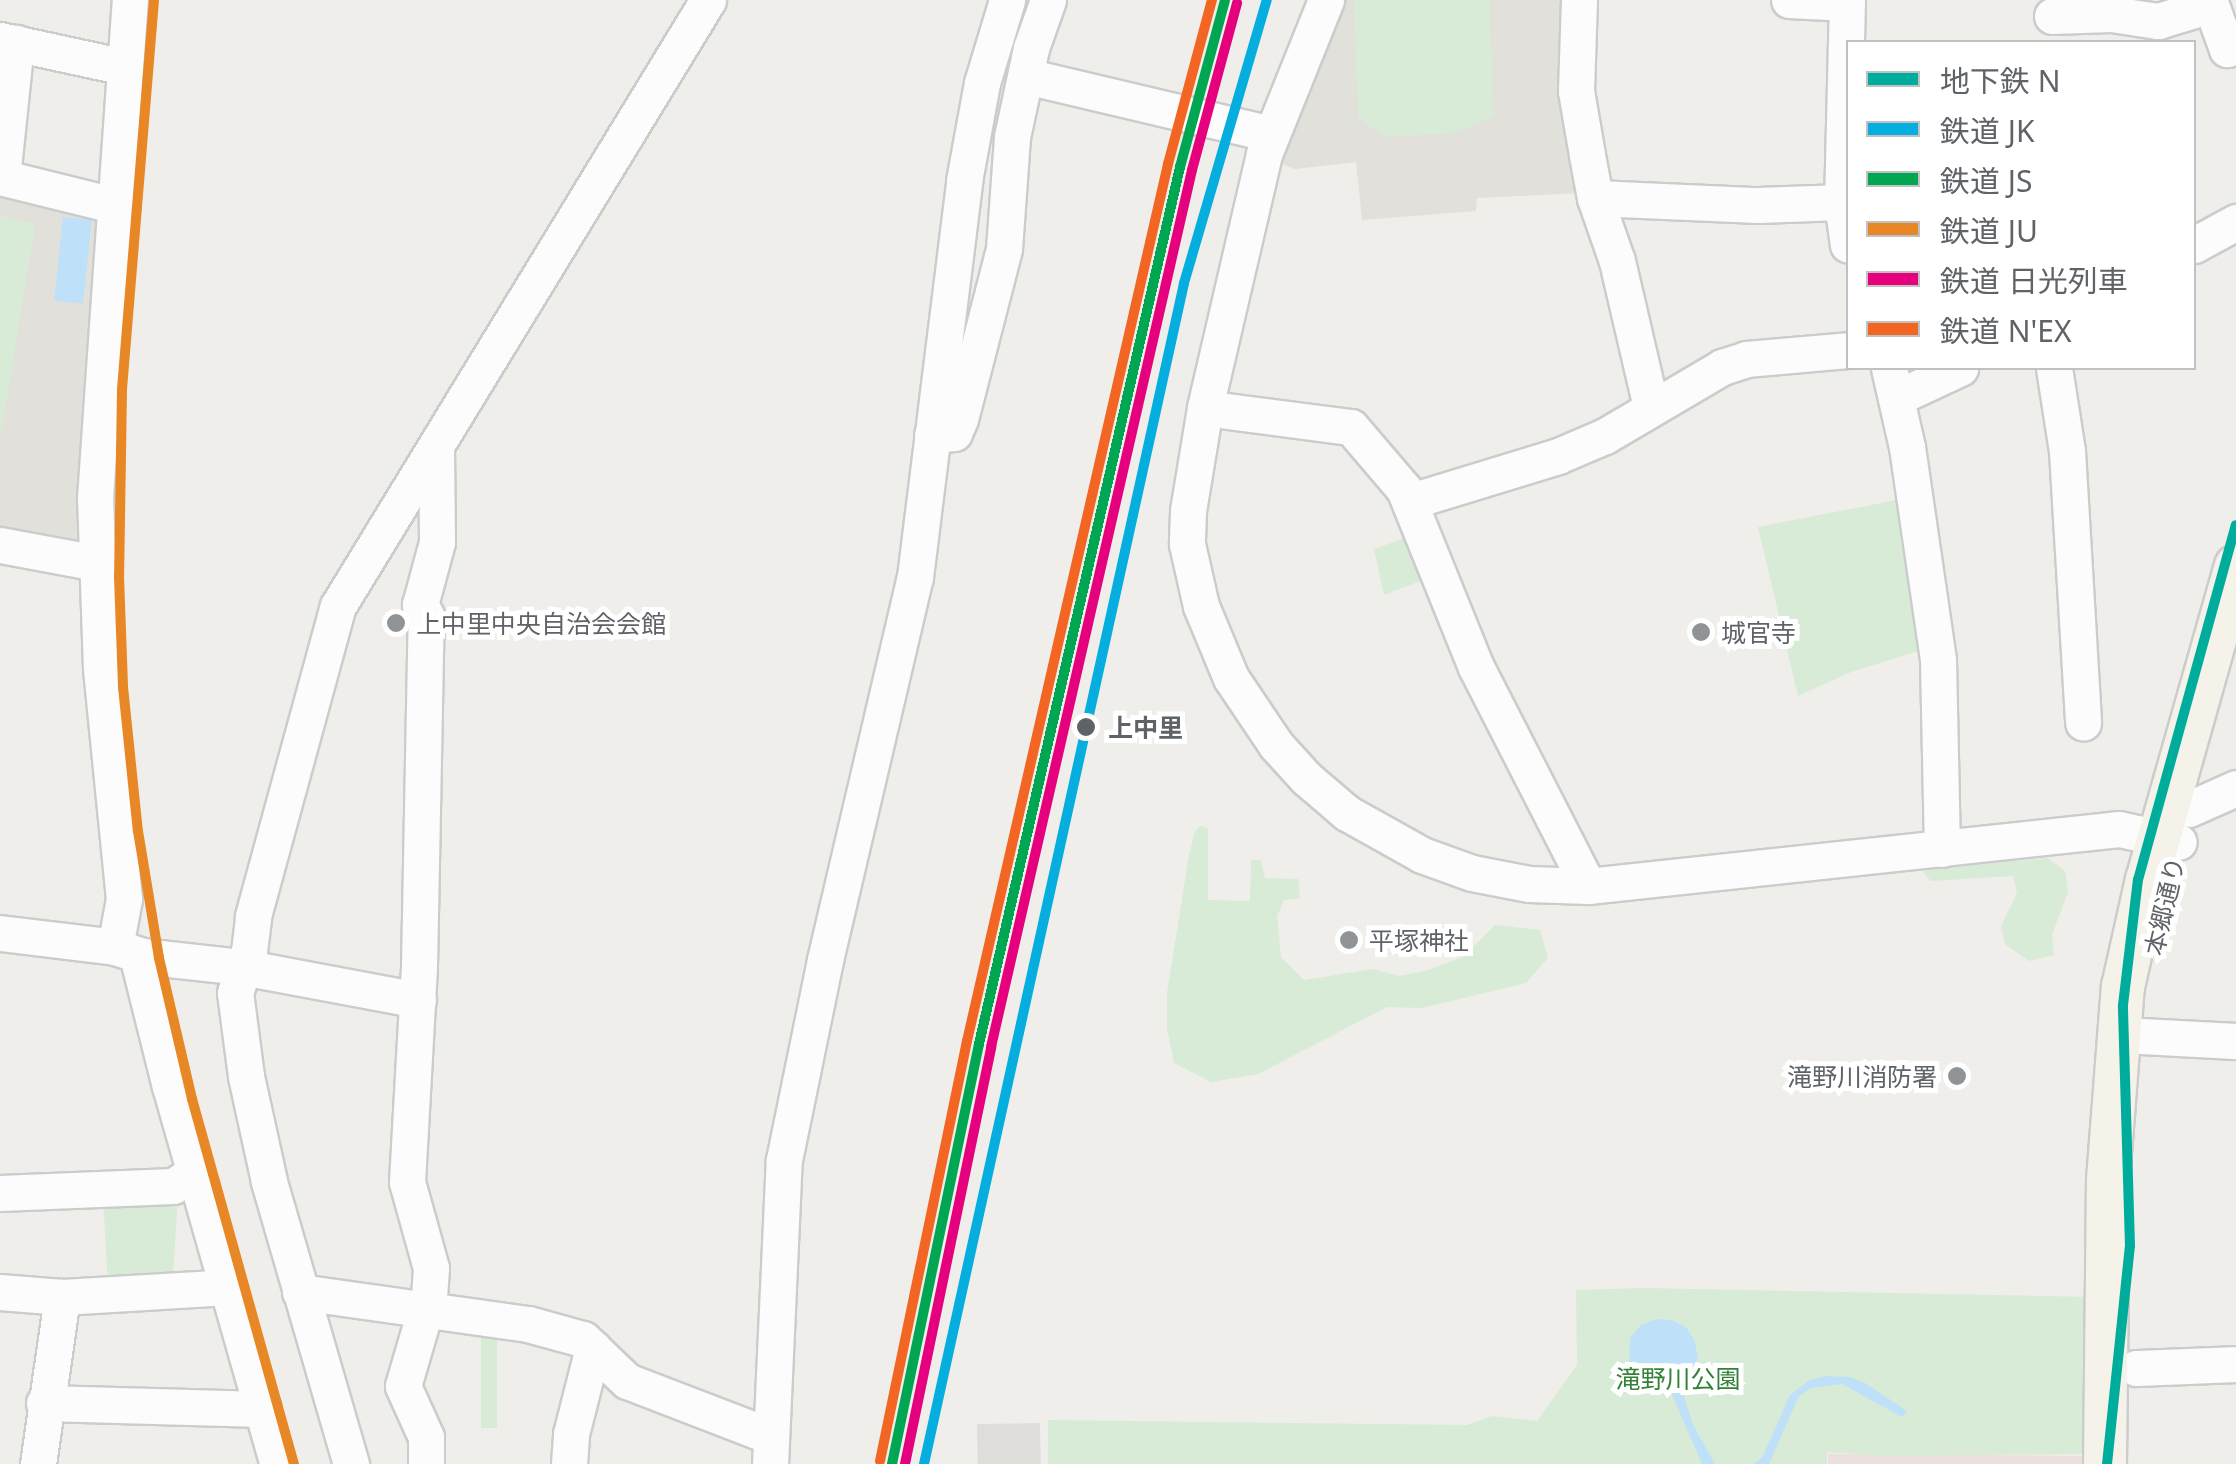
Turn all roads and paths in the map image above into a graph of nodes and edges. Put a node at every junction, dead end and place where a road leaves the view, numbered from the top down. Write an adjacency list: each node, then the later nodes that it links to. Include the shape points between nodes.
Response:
1 (130, 0): 13 (street)
2 (708, 0): 31 (street)
3 (1007, 0): 30 (street, via 982,83 964,181)
4 (1048, 0): 15 (street)
5 (1326, 0): 16 (street)
6 (1579, 0): 18 (street, via 1576,91)
7 (1789, 0): 8 (street)
8 (1848, 2): 10 (street)
9 (2052, 20): 12 (street, via 2110,14 2158,21 2211,4 2227,49)
10 (1847, 40)
11 (8, 42): 13 (street); 17 (street)
12 (2236, 46)
13 (125, 67): 20 (street)
14 (1846, 69): 19 (street)
15 (1026, 76): 16 (street); 30 (street, via 995,286 954,434)
16 (1263, 132): 41 (street, via 1190,482 1188,544 1208,624 1240,694 1276,745 1347,813 1391,840 1472,873)
17 (1, 177): 20 (street)
18 (1595, 198): 19 (street); 28 (street, via 1618,261)
19 (1842, 202): 22 (street)
20 (112, 205): 34 (street)
21 (2236, 222): 23 (street)
22 (1846, 231)
23 (2196, 245)
24 (1846, 350): 28 (street, via 1746,358)
25 (1951, 370): 27 (street)
26 (2054, 370): 37 (street, via 2066,451)
27 (1892, 383): 40 (street, via 1938,660)
28 (1652, 407): 32 (street, via 1558,456)
29 (1226, 411): 32 (street, via 1351,428)
30 (932, 435): 62 (street, via 915,577 784,1160)
31 (436, 447): 44 (street, via 338,606); 45 (street, via 437,542 420,605 426,615)
32 (1410, 501): 41 (street, via 1476,668)
33 (2, 551): 34 (street)
34 (97, 563): 43 (street)
35 (2236, 566): 39 (main road, 本郷通り)
36 (2236, 655): 39 (main road, 本郷通り)
37 (2083, 723)
38 (2236, 788): 39 (street)
39 (2175, 830): 40 (street, via 2119,829); 46 (main road, 本郷通り); 68 (main road, 本郷通り, via 2123,988 2108,1180)
40 (1942, 848): 41 (street)
41 (1588, 886)
42 (0, 933): 43 (street)
43 (126, 951): 44 (street); 48 (street)
44 (242, 967): 45 (street); 52 (street, via 235,993 246,1076)
45 (418, 1000): 54 (street, via 408,1182 431,1268)
46 (2140, 1036): 47 (street); 57 (main road, 本郷通り, via 2131,1199)
47 (2236, 1041)
48 (195, 1172): 49 (street, via 173,1186); 50 (street)
49 (0, 1192)
50 (228, 1287): 53 (street); 61 (street)
51 (0, 1292): 53 (street)
52 (300, 1292): 54 (street); 65 (street)
53 (62, 1297): 59 (street)
54 (423, 1306): 55 (street, via 528,1324 584,1339); 66 (street, via 403,1386 426,1438)
55 (593, 1348): 58 (street); 60 (street)
56 (2236, 1364): 57 (street)
57 (2136, 1368): 69 (main road, 本郷通り)
58 (627, 1381): 60 (street); 62 (street, via 758,1431)
59 (44, 1403): 61 (street); 63 (street)
60 (578, 1404): 67 (street)
61 (262, 1409): 64 (street)
62 (770, 1448)
63 (38, 1464)
64 (278, 1464)
65 (351, 1464)
66 (426, 1464)
67 (570, 1464)
68 (2105, 1464)
69 (2135, 1464)

